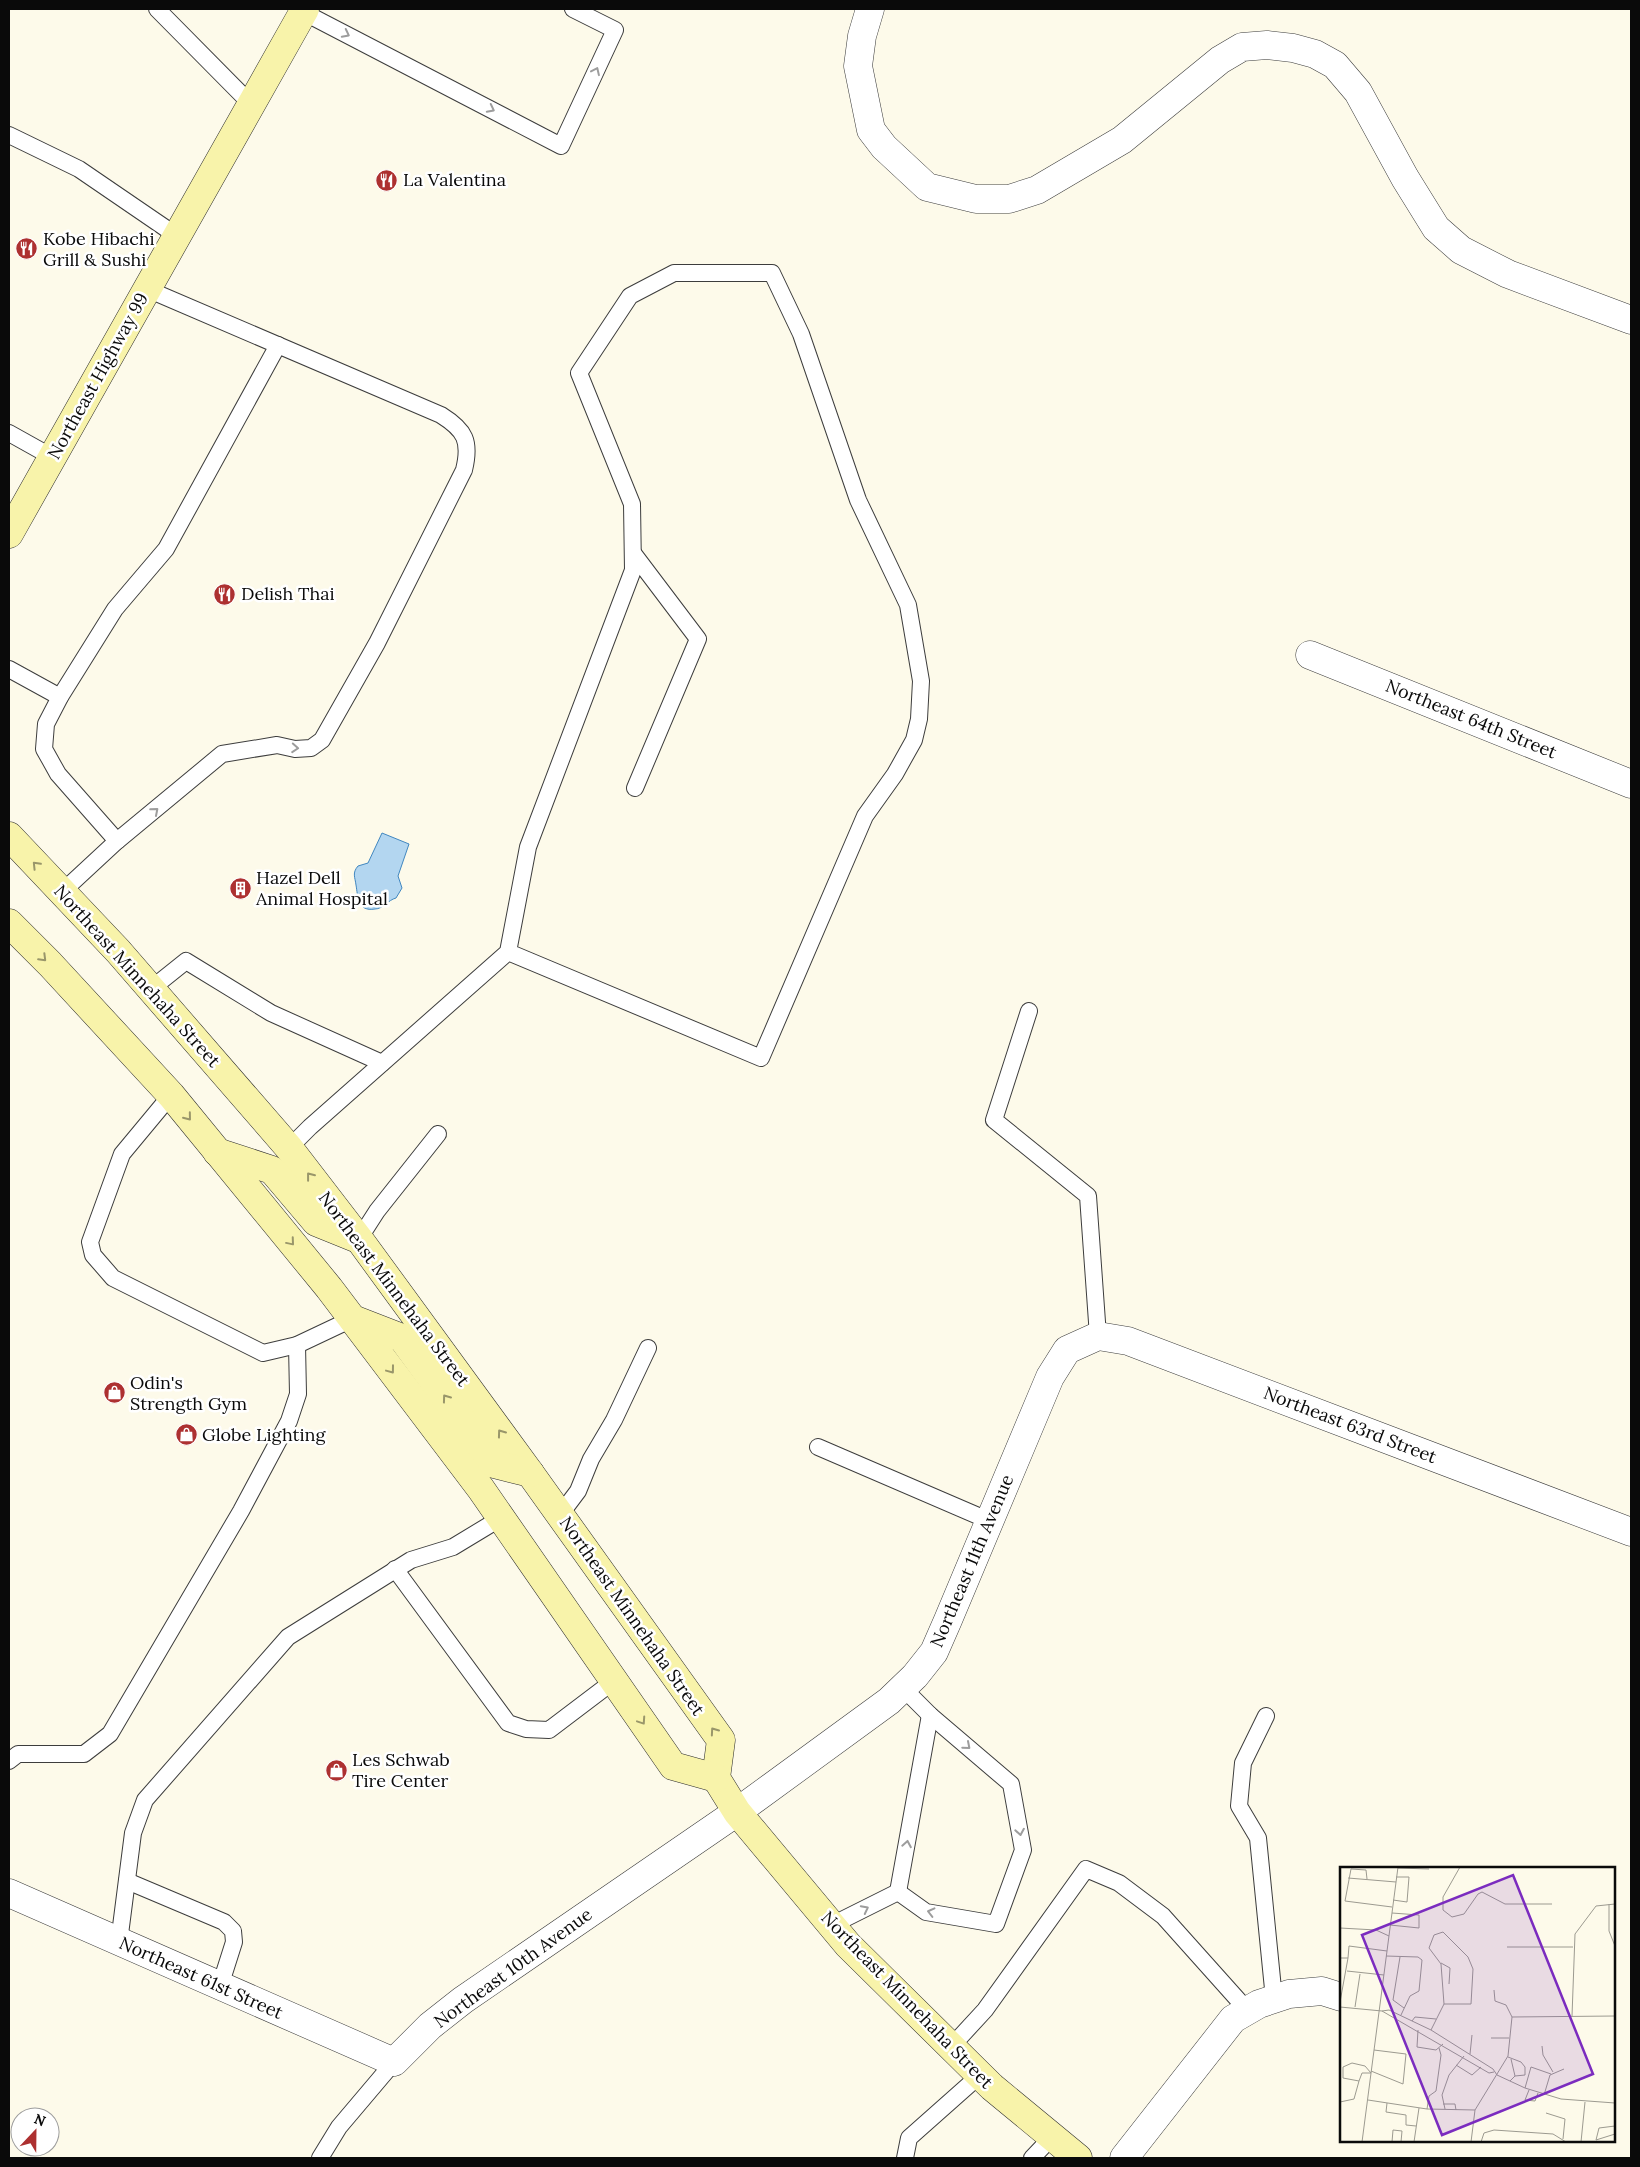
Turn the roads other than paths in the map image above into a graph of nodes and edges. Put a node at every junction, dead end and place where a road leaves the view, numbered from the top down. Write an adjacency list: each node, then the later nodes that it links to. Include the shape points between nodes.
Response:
1 (157, 9): 5 (lane)
2 (573, 9): 4 (lane, one-way to 2, via 561,146 615,30)
3 (870, 9): 9 (street, via 858,66 871,130 884,147 927,187 976,199 1009,198 1038,190 1122,140 1220,60 1242,47 1293,48 1315,54 1335,65 1358,92 1436,228 1461,250 1508,274)
4 (304, 10): 5 (main road, Northeast Highway 99)
5 (251, 104): 7 (main road, Northeast Highway 99)
6 (9, 135): 7 (lane, via 79,169)
7 (177, 236): 8 (main road, Northeast Highway 99)
8 (147, 289): 10 (lane); 12 (main road, Northeast Highway 99)
9 (1631, 320)
10 (278, 345): 17 (lane, via 166,549 115,609); 21 (lane, one-way to 10, via 222,754 277,745 295,750 311,748 322,740 376,643 464,470 467,440 456,425 441,415)
11 (9, 433): 12 (lane)
12 (52, 457): 13 (main road, Northeast Highway 99)
13 (9, 534)
14 (633, 554): 19 (lane, via 698,639); 24 (lane, via 633,570 528,847); 24 (lane, via 632,504 579,373 630,296 674,273 772,273 801,334 858,500 908,605 921,681 914,740 865,816 761,1058)
15 (1310, 655): 18 (street, Northeast 64th Street)
16 (9, 669): 17 (lane)
17 (60, 697): 21 (lane, via 46,724 44,749 58,774)
18 (1631, 784)
19 (635, 788)
20 (9, 836): 22 (main road, Northeast Minnehaha Street, one-way to 20)
21 (117, 841): 22 (lane)
22 (62, 892): 25 (main road, Northeast Minnehaha Street)
23 (9, 923): 28 (main road, one-way to 28)
24 (508, 952): 27 (lane)
25 (151, 989): 27 (lane, via 186,961 271,1013); 30 (main road, Northeast Minnehaha Street)
26 (1029, 1011): 34 (lane, via 994,1120 1088,1196)
27 (382, 1063): 30 (lane)
28 (171, 1095): 31 (main road, one-way to 31); 35 (lane, via 122,1154 90,1242 93,1255 113,1278 263,1354)
29 (438, 1134): 32 (lane)
30 (289, 1148): 32 (main road, Northeast Minnehaha Street, one-way to 30)
31 (217, 1152): 32 (main road, via 272,1170 316,1222); 33 (main road, one-way to 33)
32 (359, 1239): 38 (main road, Northeast Minnehaha Street, one-way to 32)
33 (352, 1319): 35 (lane); 38 (main road, one-way to 33, via 494,1464 402,1338); 40 (main road, one-way to 40)
34 (1098, 1336): 41 (street, Northeast 11th Avenue, via 1067,1350 1050,1377); 42 (street, Northeast 63rd Street, via 1128,1341)
35 (297, 1345): 48 (lane, via 298,1394 289,1421 241,1511 110,1734 84,1754 18,1754)
36 (648, 1348): 39 (lane, via 578,1491)
37 (818, 1447): 41 (lane)
38 (530, 1473): 39 (main road, Northeast Minnehaha Street)
39 (560, 1515): 49 (main road, Northeast Minnehaha Street, one-way to 39, via 721,1740)
40 (501, 1518): 43 (lane, via 453,1546); 44 (main road)
41 (990, 1521): 45 (street, Northeast 11th Avenue, via 934,1652)
42 (1631, 1532)
43 (395, 1569): 44 (lane, via 508,1723 526,1729 549,1730); 51 (lane, via 288,1637 145,1800 133,1833)
44 (614, 1680): 49 (main road, one-way to 49, via 673,1766)
45 (903, 1688): 46 (lane); 50 (street, Northeast 11th Avenue)
46 (930, 1715): 52 (lane, one-way to 46); 52 (lane, one-way to 52, via 1012,1784 1023,1850 996,1924 926,1912)
47 (1266, 1716): 58 (lane, via 1243,1763 1239,1806 1258,1838)
48 (9, 1762)
49 (716, 1778): 50 (main road, Northeast Minnehaha Street)
50 (737, 1812): 54 (main road, Northeast Minnehaha Street); 61 (street, Northeast 10th Avenue, via 463,2000 430,2026)
51 (127, 1881): 55 (lane); 56 (lane, via 224,1922 233,1931 234,1942)
52 (898, 1892): 54 (lane, one-way to 52)
53 (9, 1893): 55 (street, Northeast 61st Street)
54 (832, 1925): 60 (main road, Northeast Minnehaha Street)
55 (119, 1942): 56 (street, Northeast 61st Street)
56 (220, 1986): 61 (street, Northeast 61st Street)
57 (1340, 1997): 58 (street, via 1322,1991)
58 (1274, 1999): 59 (street)
59 (1248, 2011): 60 (lane, via 1163,1916 1119,1883 1086,1869 985,2010); 68 (street, via 1233,2019)
60 (950, 2048): 62 (main road, Northeast Minnehaha Street)
61 (394, 2062): 64 (lane, Northeast 10th Avenue, via 339,2127)
62 (980, 2075): 63 (main road, Northeast Minnehaha Street); 65 (lane, via 910,2138)
63 (1052, 2137): 66 (lane); 67 (main road, Northeast Minnehaha Street)
64 (320, 2158)
65 (905, 2158)
66 (1032, 2158)
67 (1078, 2158)
68 (1124, 2158)

